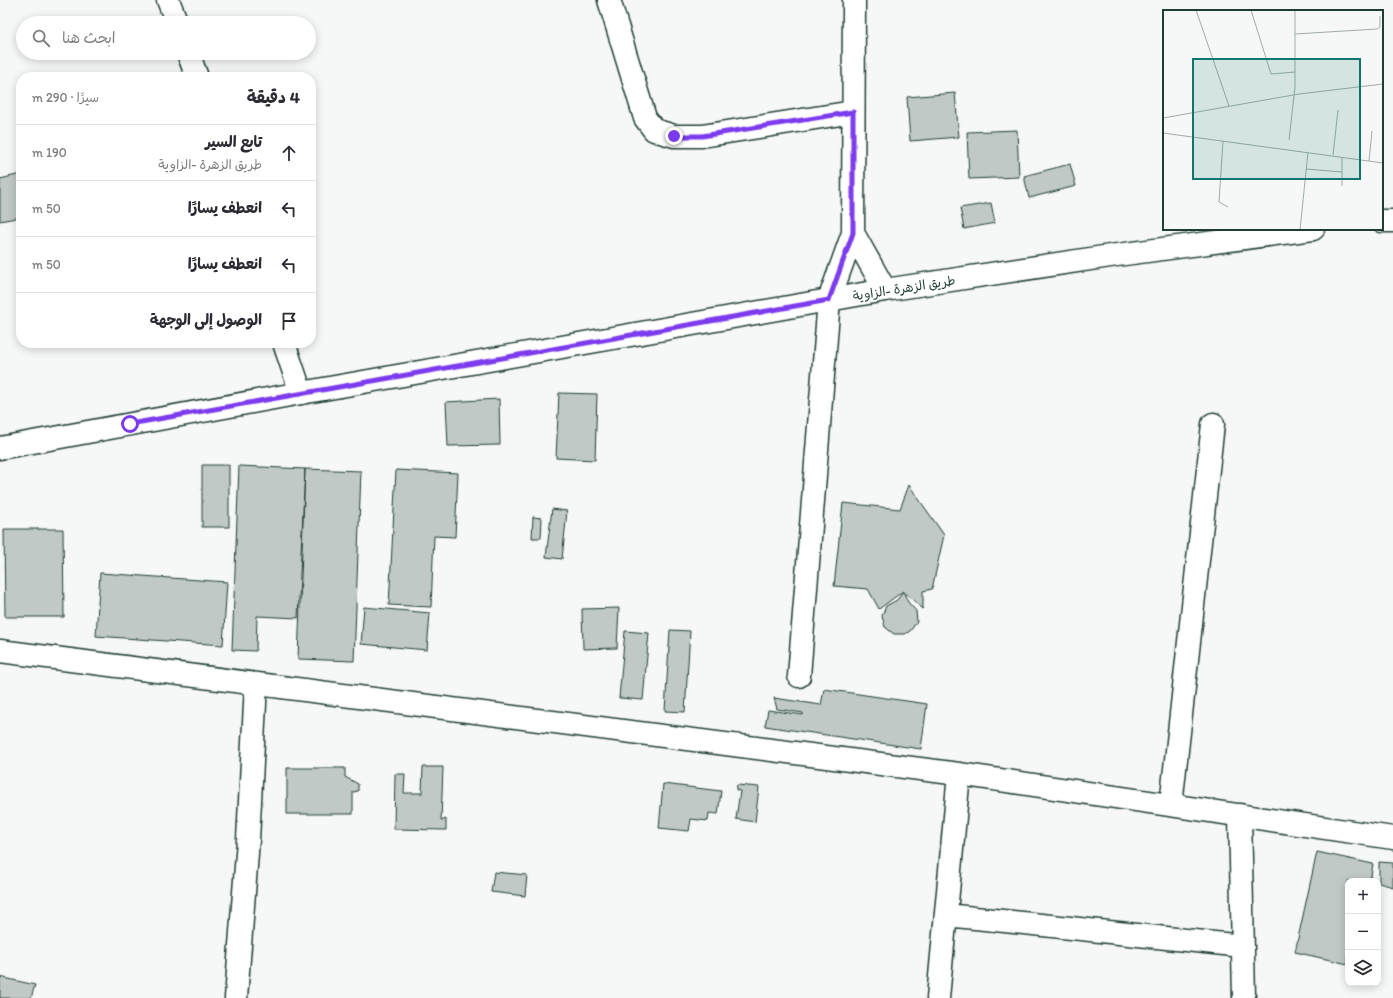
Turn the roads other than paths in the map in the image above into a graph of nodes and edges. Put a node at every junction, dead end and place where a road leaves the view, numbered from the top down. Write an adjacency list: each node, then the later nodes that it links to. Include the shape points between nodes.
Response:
1 (168, 0): 4 (street)
2 (609, 0): 7 (street, via 645,118 654,130 674,136 702,136)
3 (854, 0): 7 (street)
4 (174, 16)
5 (191, 60): 6 (street)
6 (195, 72)
7 (853, 112): 11 (street)
8 (1393, 221): 9 (street)
9 (1383, 222)
10 (1305, 230): 12 (street, طريق الزهرة -الزاوية)
11 (853, 233): 12 (street); 13 (street)
12 (885, 290): 13 (street, طريق الزهرة -الزاوية)
13 (829, 300): 15 (street, طريق الزهرة -الزاوية); 19 (street)
14 (286, 348): 15 (street)
15 (301, 393): 17 (street, طريق الزهرة -الزاوية)
16 (1213, 424): 22 (street)
17 (0, 448)
18 (0, 651): 20 (street)
19 (800, 676)
20 (256, 684): 21 (street); 27 (street)
21 (959, 774): 22 (street); 25 (street)
22 (1171, 805): 23 (street)
23 (1240, 815): 24 (street); 26 (street)
24 (1393, 838)
25 (946, 915): 26 (street); 28 (street)
26 (1243, 946): 29 (street)
27 (236, 998)
28 (938, 998)
29 (1244, 998)

